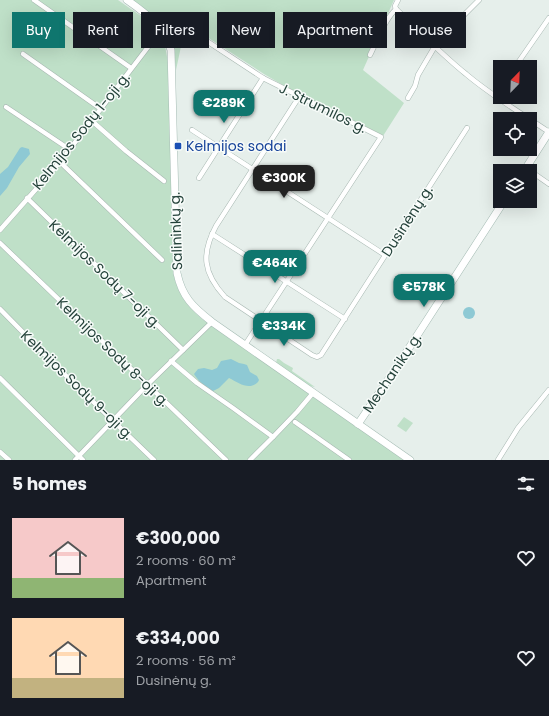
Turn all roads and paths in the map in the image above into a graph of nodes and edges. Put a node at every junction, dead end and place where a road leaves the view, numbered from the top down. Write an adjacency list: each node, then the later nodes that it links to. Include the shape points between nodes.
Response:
1 (34, 0): 18 (street)
2 (127, 0): 6 (main road, Salininkų g.)
3 (398, 0): 5 (street)
4 (479, 0): 8 (street)
5 (396, 9): 7 (street); 16 (street)
6 (144, 12)
7 (399, 12)
8 (466, 13)
9 (549, 18): 17 (street)
10 (209, 42): 19 (street, J. Strumilos g.)
11 (146, 48): 18 (street, Kelmijos Sodų 1-oji g.)
12 (170, 48): 51 (main road, Salininkų g., via 172,58 177,273 181,289 189,302)
13 (433, 48): 22 (street)
14 (435, 48): 20 (street)
15 (23, 54): 25 (street)
16 (370, 55)
17 (520, 60)
18 (131, 68): 25 (street, Kelmijos Sodų 1-oji g.)
19 (263, 78): 21 (street, J. Strumilos g.); 30 (street)
20 (493, 95)
21 (299, 97): 34 (street, Dusinėnų g.); 41 (street, J. Strumilos g., via 381,137)
22 (408, 98)
23 (508, 104): 29 (street)
24 (6, 108): 31 (street)
25 (101, 109): 26 (street, Kelmijos Sodų 1-oji g.)
26 (92, 121): 31 (street, Kelmijos Sodų 1-oji g.); 37 (street)
27 (467, 128): 45 (street, Dusinėnų g.)
28 (192, 130): 30 (street)
29 (549, 132): 33 (main road)
30 (219, 147): 34 (street); 36 (street)
31 (70, 149): 32 (street, Kelmijos Sodų 1-oji g.)
32 (60, 162): 39 (street, Kelmijos Sodų 1-oji g.); 46 (street)
33 (528, 164)
34 (253, 169): 41 (street); 43 (street, Dusinėnų g.)
35 (537, 176): 38 (street)
36 (199, 178)
37 (164, 181)
38 (549, 184)
39 (27, 198): 42 (street, Kelmijos Sodų 1-oji g.); 53 (street, Kelmijos Sodų 7-oji g.)
40 (499, 208): 61 (main road, Mechanikų g.)
41 (328, 218): 45 (street); 47 (street)
42 (0, 230)
43 (212, 234): 47 (street); 50 (street, Dusinėnų g., via 207,246 206,260 216,288)
44 (0, 243): 56 (street, Kelmijos Sodų 8-oji g.)
45 (385, 255): 49 (street, Dusinėnų g.)
46 (162, 260)
47 (286, 282): 49 (street); 50 (street)
48 (0, 309): 59 (street, Kelmijos Sodų 9-oji g.)
49 (345, 319): 50 (street, Dusinėnų g., via 318,357)
50 (260, 321): 52 (street)
51 (212, 322): 52 (main road, Salininkų g.); 53 (street)
52 (245, 345): 58 (main road, Salininkų g.)
53 (183, 350): 54 (street)
54 (171, 361): 56 (street); 62 (street, via 197,383)
55 (0, 378): 64 (street)
56 (147, 385): 59 (street); 68 (street, Kelmijos Sodų 8-oji g.)
57 (549, 390): 72 (street, via 518,428)
58 (313, 393): 61 (main road, Salininkų g.); 62 (street)
59 (113, 421): 64 (street); 67 (street, Kelmijos Sodų 9-oji g.)
60 (295, 422): 70 (street)
61 (358, 424): 71 (main road, Salininkų g.)
62 (273, 437): 69 (street)
63 (0, 452): 65 (street)
64 (77, 458): 66 (street)
65 (9, 460)
66 (83, 460)
67 (154, 460)
68 (226, 460)
69 (250, 460)
70 (349, 460)
71 (410, 460)
72 (498, 460)

